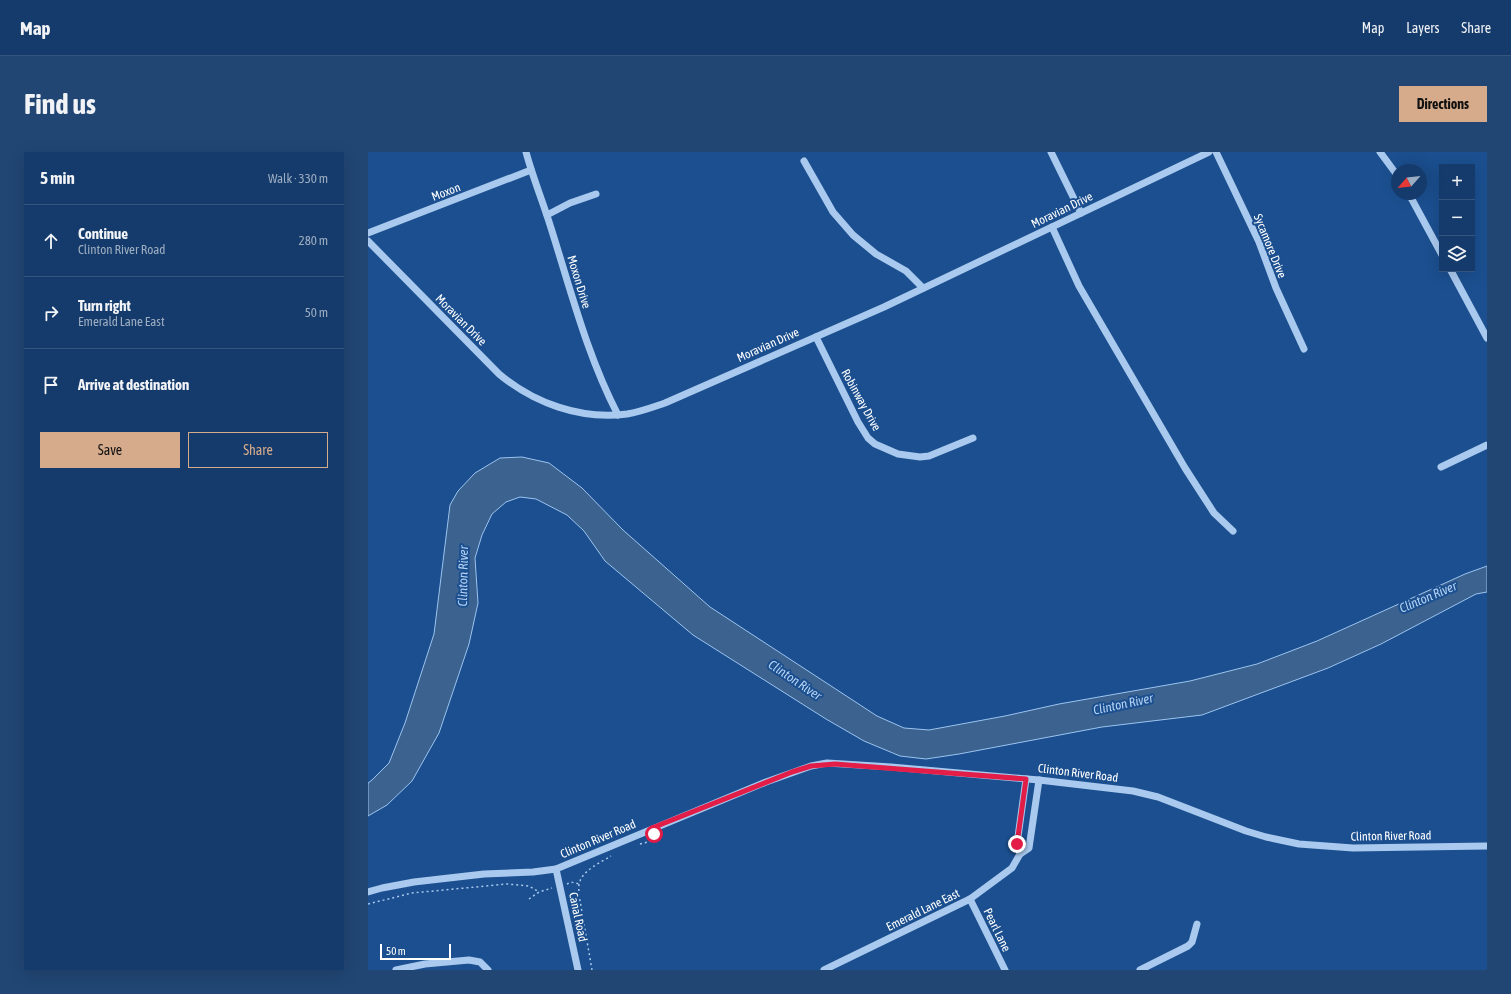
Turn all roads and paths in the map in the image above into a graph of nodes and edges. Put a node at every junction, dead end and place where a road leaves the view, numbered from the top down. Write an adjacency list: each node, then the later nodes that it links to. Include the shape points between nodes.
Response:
1 (526, 152): 8 (street, Moxon Drive)
2 (1051, 152): 11 (street)
3 (1209, 152): 11 (street, Moravian Drive)
4 (1216, 152): 21 (street, Sycamore Drive, via 1259,242 1276,288)
5 (1380, 152): 7 (street)
6 (804, 161): 18 (street, via 833,212 853,235 876,254 906,271)
7 (1391, 167)
8 (531, 170): 12 (street, Moxon Drive); 14 (street, Moxon)
9 (596, 194): 12 (street)
10 (1412, 200): 16 (street)
11 (1081, 213): 13 (street, Moravian Drive)
12 (546, 214): 22 (street, Moxon Drive, via 584,335)
13 (1052, 227): 18 (street, Moravian Drive); 26 (street, via 1079,286 1185,468 1214,513)
14 (368, 233)
15 (368, 241): 22 (street, Moravian Drive, via 499,374 517,388 567,410 603,415)
16 (1439, 249)
17 (1452, 272): 20 (street)
18 (922, 288): 19 (street, Moravian Drive)
19 (816, 337): 22 (street, Moravian Drive, via 665,403); 23 (street, Robinway Drive, via 858,422 874,444 898,454 920,457)
20 (1487, 338)
21 (1304, 348)
22 (618, 414)
23 (973, 438)
24 (1487, 445): 25 (street)
25 (1441, 467)
26 (1233, 531)
27 (1026, 779): 28 (street, Clinton River Road); 29 (street, Clinton River Road, via 891,767 827,764 811,766); 33 (street, via 1017,844)
28 (1039, 780): 31 (street, Clinton River Road, via 1133,791 1158,797 1246,831 1299,844 1353,848); 33 (street, Emerald Lane East, via 1029,848)
29 (652, 828): 30 (path, via 653,840); 34 (street, Clinton River Road)
30 (638, 845)
31 (1487, 846)
32 (617, 853): 36 (path, via 585,874)
33 (1020, 854): 41 (street, Emerald Lane East, via 1012,868)
34 (556, 868): 38 (street, Clinton River Road, via 414,882); 46 (street, Canal Road)
35 (571, 882): 36 (path)
36 (579, 884): 47 (path)
37 (549, 889): 39 (path)
38 (368, 892)
39 (539, 892): 40 (path); 42 (path, via 529,886 507,884 412,893)
40 (529, 899)
41 (970, 899): 48 (street, Emerald Lane East); 49 (street, Pearl Lane)
42 (368, 904)
43 (1197, 924): 50 (street, via 1192,942 1188,946)
44 (486, 967): 45 (street, via 468,960 417,965)
45 (396, 970)
46 (578, 970)
47 (592, 970)
48 (824, 970)
49 (1005, 970)
50 (1140, 970)

